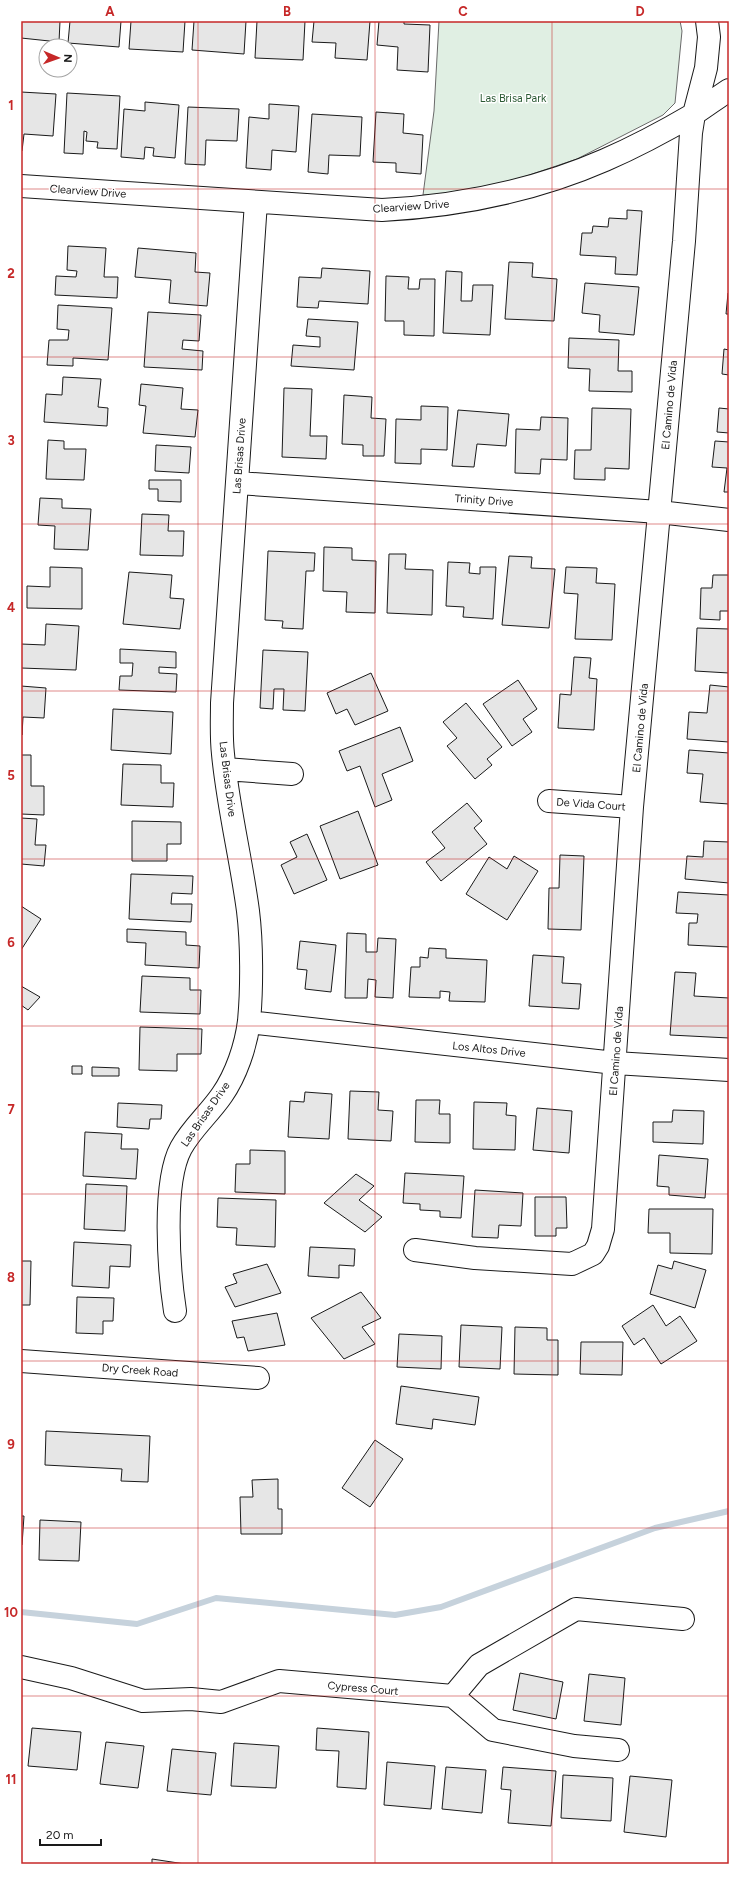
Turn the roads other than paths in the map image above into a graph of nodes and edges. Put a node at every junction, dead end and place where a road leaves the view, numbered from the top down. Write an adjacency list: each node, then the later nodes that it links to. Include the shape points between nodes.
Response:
1 (707, 21): 3 (street, El Camino de Vida, via 709,37 706,68)
2 (729, 90): 3 (street, Clearview Drive)
3 (694, 114): 5 (street, Clearview Drive, via 605,160 564,176 468,201 382,210); 7 (street, El Camino de Vida)
4 (21, 186): 5 (street, Clearview Drive)
5 (256, 202): 6 (street, Las Brisas Drive)
6 (238, 483): 7 (street, Trinity Drive); 9 (street, Las Brisas Drive, via 229,577 222,703)
7 (659, 512): 8 (street, Trinity Drive); 12 (street, El Camino de Vida)
8 (729, 520)
9 (225, 769): 10 (street); 13 (street, Las Brisas Drive, via 248,912)
10 (292, 774)
11 (549, 801): 12 (street, De Vida Court)
12 (632, 807): 14 (street, El Camino de Vida)
13 (249, 1022): 14 (street, Los Altos Drive); 17 (street, Las Brisas Drive, via 234,1073 222,1095 180,1150 174,1171 169,1253)
14 (615, 1063): 15 (street, Los Altos Drive); 16 (street, El Camino de Vida, via 603,1230 593,1254 572,1264 562,1264 475,1258)
15 (729, 1070)
16 (415, 1250)
17 (175, 1311)
18 (21, 1362): 19 (street, Dry Creek Road)
19 (258, 1378)
20 (683, 1619): 22 (street, via 576,1609 479,1665)
21 (21, 1667): 22 (street, Cypress Court, via 71,1678 143,1701 191,1699 222,1702 279,1681)
22 (453, 1696): 23 (street, via 493,1730 574,1746)
23 (618, 1750)

